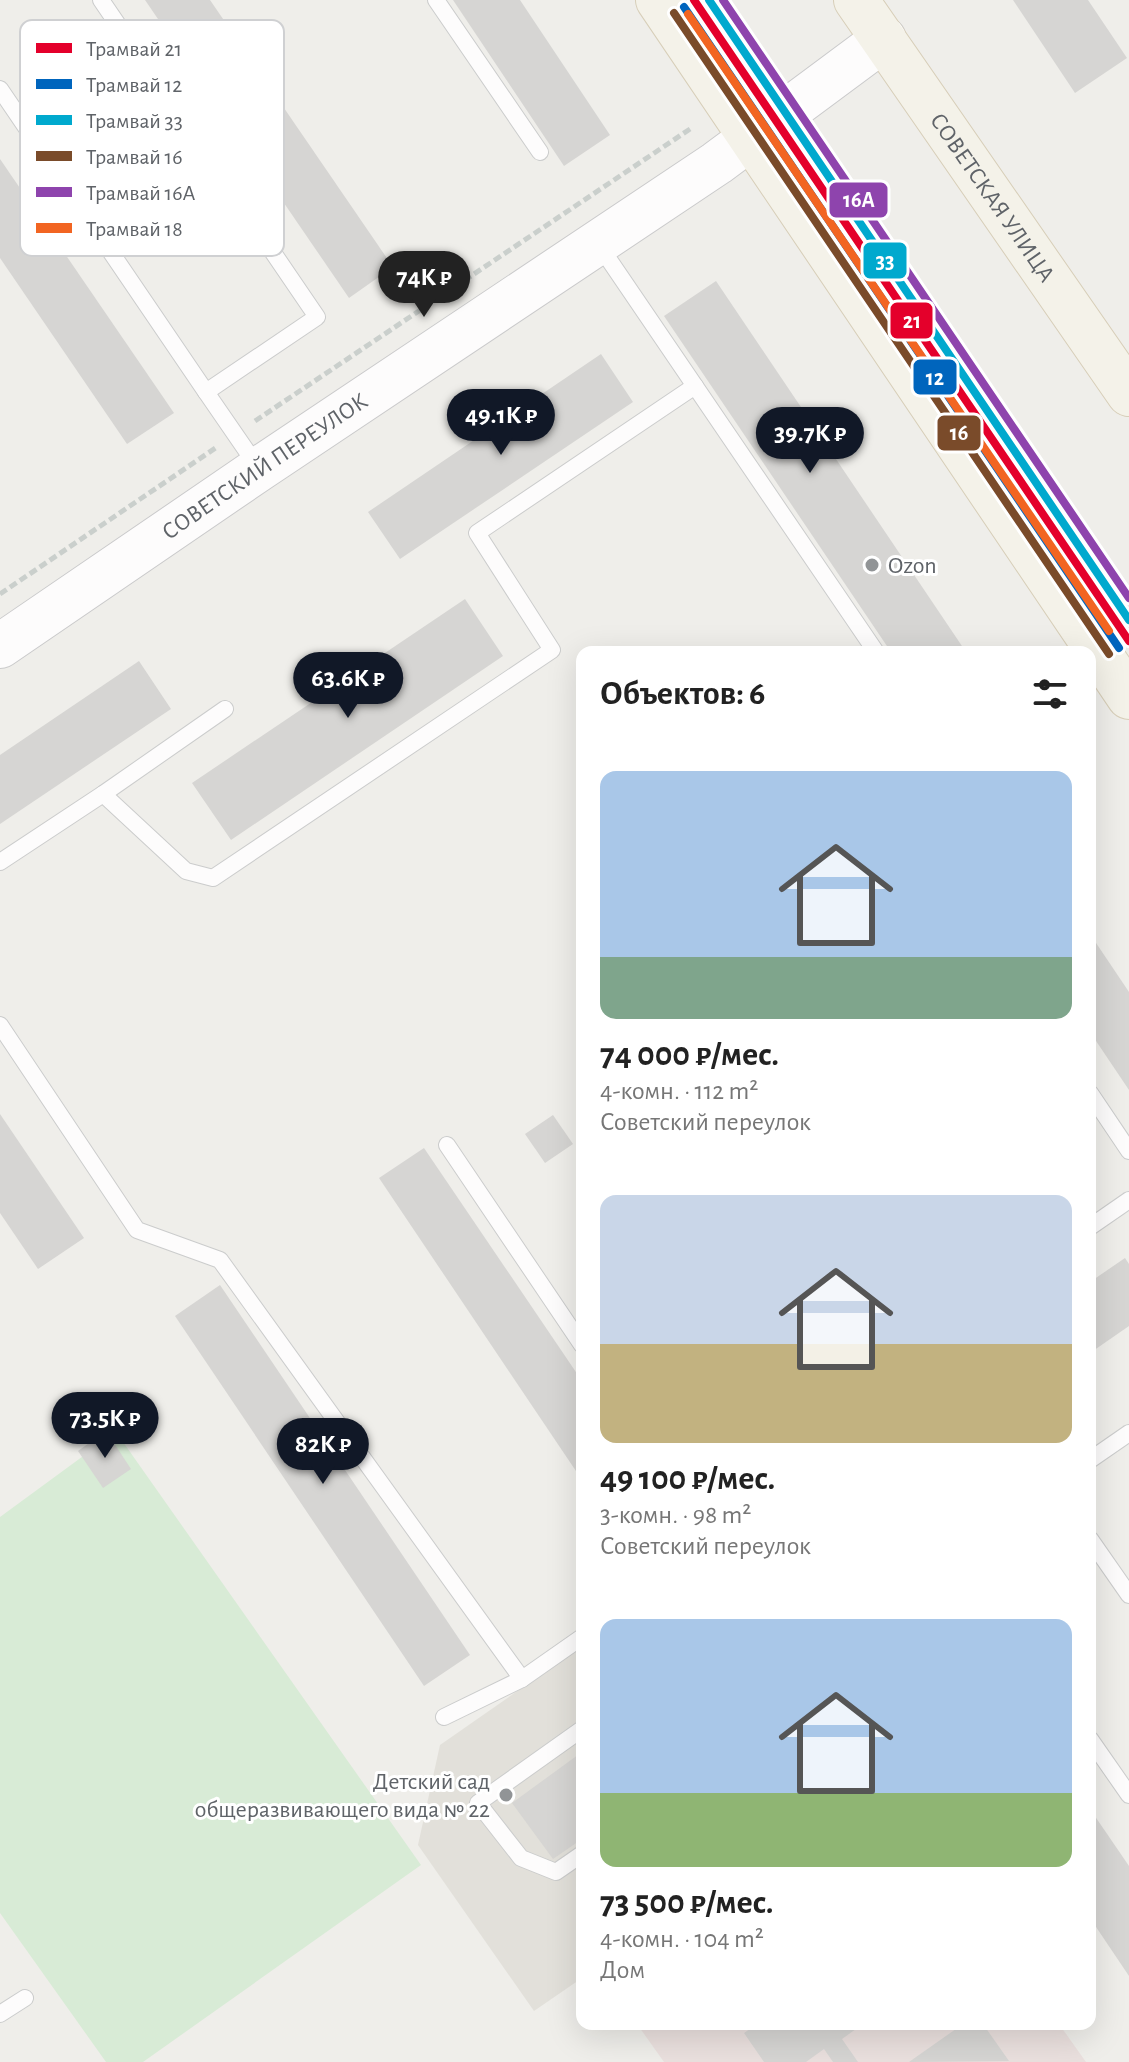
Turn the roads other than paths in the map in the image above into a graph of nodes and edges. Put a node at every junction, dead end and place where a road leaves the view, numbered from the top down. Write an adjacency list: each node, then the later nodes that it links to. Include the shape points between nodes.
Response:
1 (101, 0): 5 (lane)
2 (436, 0): 10 (lane)
3 (658, 0): 9 (main road)
4 (856, 0): 6 (main road, СОВЕТСКАЯ УЛИЦА)
5 (115, 20)
6 (884, 39): 9 (street, СОВЕТСКИЙ ПЕРЕУЛОК); 16 (main road, СОВЕТСКАЯ УЛИЦА)
7 (0, 89): 8 (lane)
8 (20, 118)
9 (750, 140): 11 (street, СОВЕТСКИЙ ПЕРЕУЛОК); 20 (main road)
10 (540, 152)
11 (599, 244): 14 (lane); 17 (street, СОВЕТСКИЙ ПЕРЕУЛОК)
12 (114, 256): 15 (lane)
13 (275, 256): 15 (lane, via 317,317)
14 (695, 386): 19 (lane); 24 (lane, via 477,533 552,650 213,878 186,871)
15 (206, 392): 17 (lane)
16 (1129, 394)
17 (247, 452): 18 (street, СОВЕТСКИЙ ПЕРЕУЛОК)
18 (0, 646)
19 (872, 646)
20 (1094, 646)
21 (1096, 649): 22 (main road)
22 (1129, 697)
23 (225, 709): 24 (lane)
24 (103, 794): 25 (lane)
25 (0, 862)
26 (0, 1025): 38 (lane, via 137,1230 220,1260)
27 (1096, 1102): 29 (lane)
28 (447, 1145): 32 (lane)
29 (1129, 1151)
30 (1129, 1200): 31 (lane)
31 (1096, 1223)
32 (576, 1336)
33 (1129, 1433): 34 (lane)
34 (1096, 1456)
35 (1096, 1548): 36 (lane)
36 (1129, 1595)
37 (576, 1641): 38 (lane)
38 (522, 1679): 39 (lane)
39 (444, 1717)
40 (576, 1733): 43 (lane, via 478,1803 521,1858 556,1872)
41 (1096, 1748): 42 (lane)
42 (1129, 1795)
43 (576, 1858)
44 (25, 1998): 45 (lane)
45 (0, 2014)

